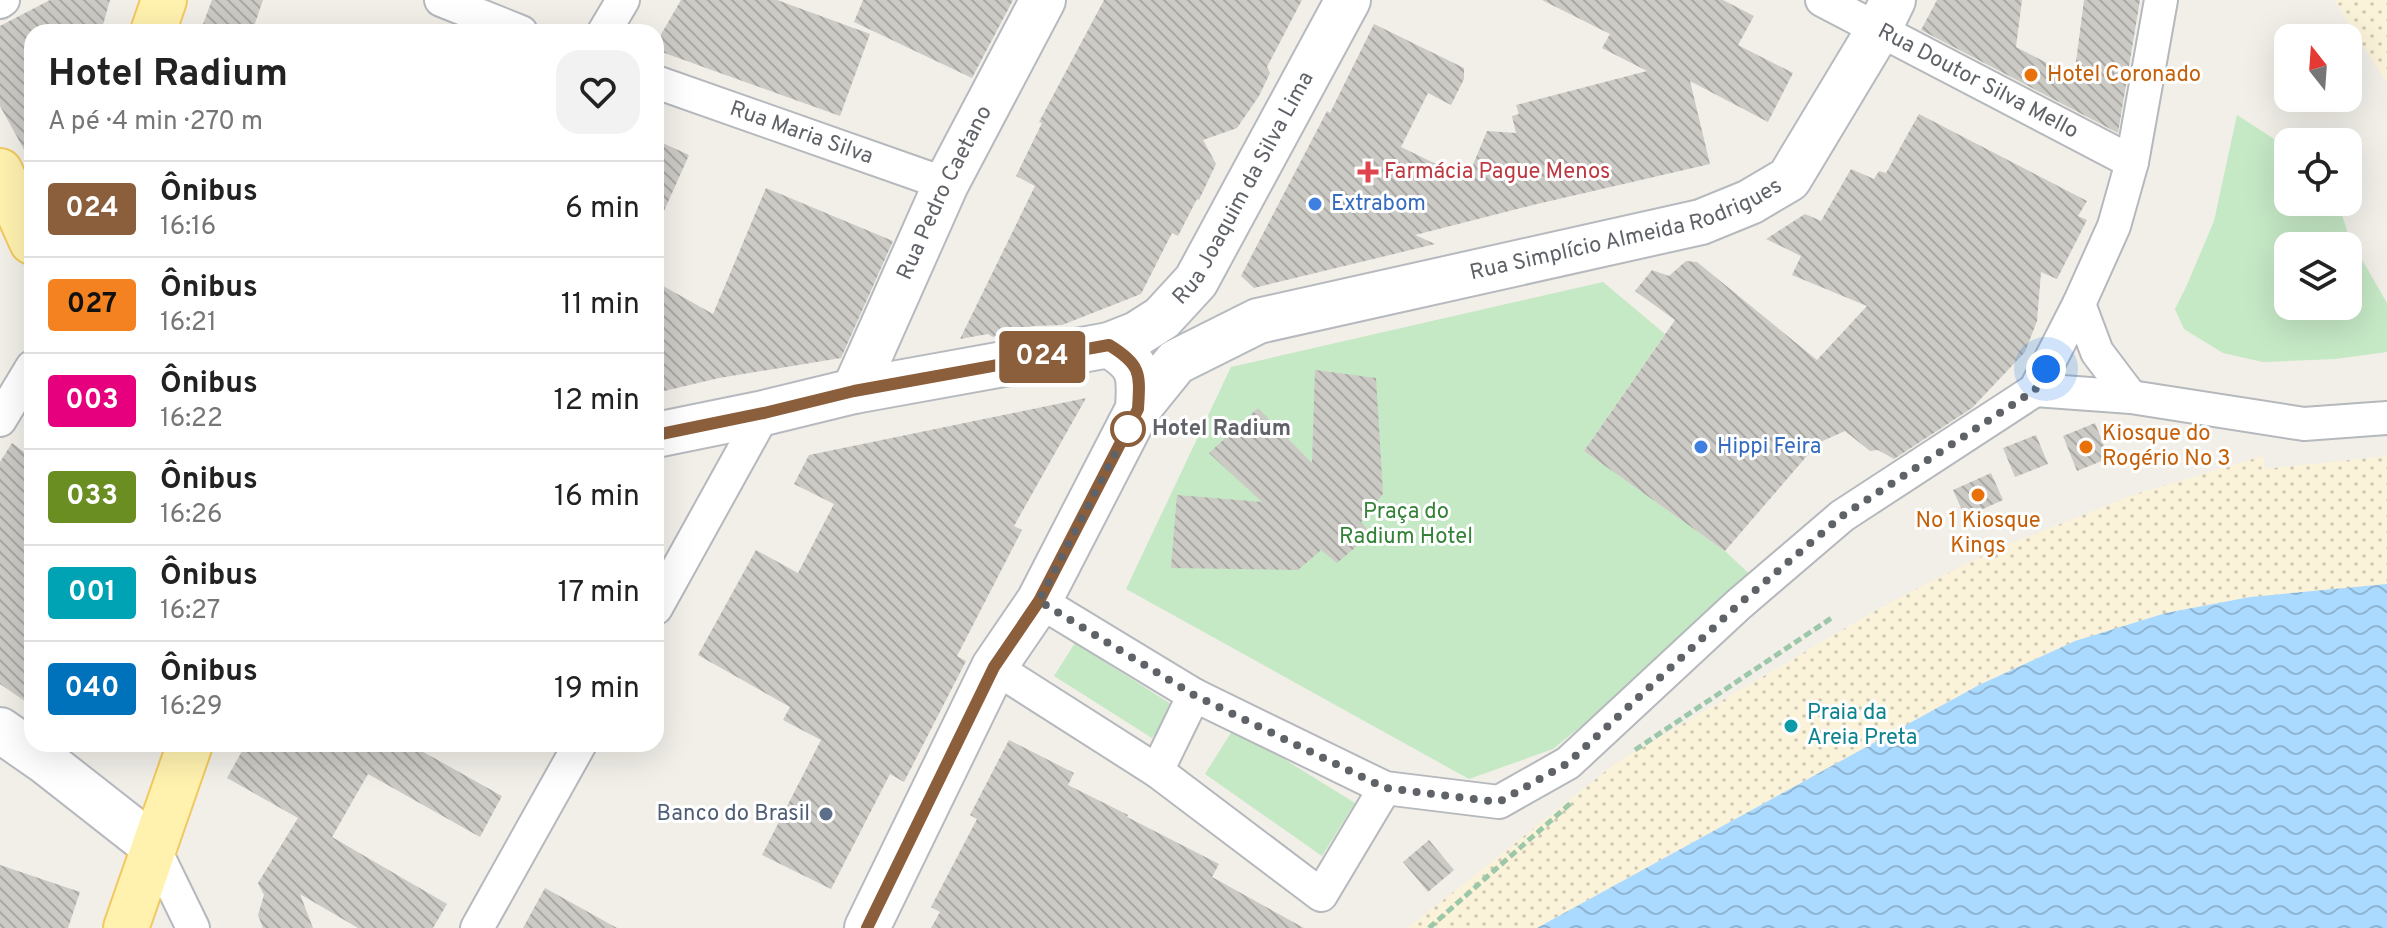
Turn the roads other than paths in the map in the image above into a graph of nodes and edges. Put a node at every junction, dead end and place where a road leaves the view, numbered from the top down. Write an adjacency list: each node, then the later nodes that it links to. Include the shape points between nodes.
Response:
1 (441, 0): 8 (street)
2 (623, 0): 9 (street)
3 (1043, 0): 12 (street, Rua Pedro Caetano)
4 (1348, 0): 15 (street, Rua Joaquim da Silva Lima)
5 (1822, 0): 7 (street, Rua Doutor Silva Mello)
6 (2161, 0): 11 (street)
7 (1886, 15): 11 (street, Rua Doutor Silva Mello); 17 (street, Rua Simplício Almeida Rodrigues, via 1789,179 1750,202 1701,222)
8 (501, 24)
9 (609, 24)
10 (664, 85): 12 (street, Rua Maria Silva)
11 (2132, 162): 16 (street, via 2114,226)
12 (946, 184): 21 (street, Rua Pedro Caetano)
13 (15, 190): 14 (main road)
14 (24, 218)
15 (1196, 281): 17 (street, via 1203,306 1217,318); 18 (street, Rua Joaquim da Silva Lima, via 1162,318)
16 (2079, 304): 20 (street); 22 (street, via 2097,352)
17 (1258, 321): 23 (street, via 1176,362)
18 (1109, 345): 21 (street, Rua Joaquim da Silva Lima); 23 (street, via 1128,357 1140,378)
19 (24, 380): 26 (street)
20 (2035, 390): 22 (street); 38 (street, via 1842,516 1568,763 1499,802)
21 (854, 391): 24 (street, Rua Joaquim da Silva Lima)
22 (2131, 397): 25 (street, via 2304,424)
23 (1138, 409): 29 (street)
24 (764, 413): 27 (street, Rua Joaquim da Silva Lima); 28 (street)
25 (2387, 418)
26 (0, 420)
27 (664, 433)
28 (664, 594)
29 (1039, 601): 30 (street); 31 (street)
30 (994, 667): 37 (street); 43 (street)
31 (1194, 695): 37 (street); 38 (street)
32 (0, 730): 33 (street)
33 (24, 747)
34 (32, 752): 39 (street)
35 (187, 752): 39 (main road)
36 (576, 752): 42 (street)
37 (1157, 771): 38 (street, via 1321,895)
38 (1385, 788)
39 (153, 846): 40 (main road); 41 (street)
40 (126, 928)
41 (193, 928)
42 (477, 928)
43 (867, 928)

